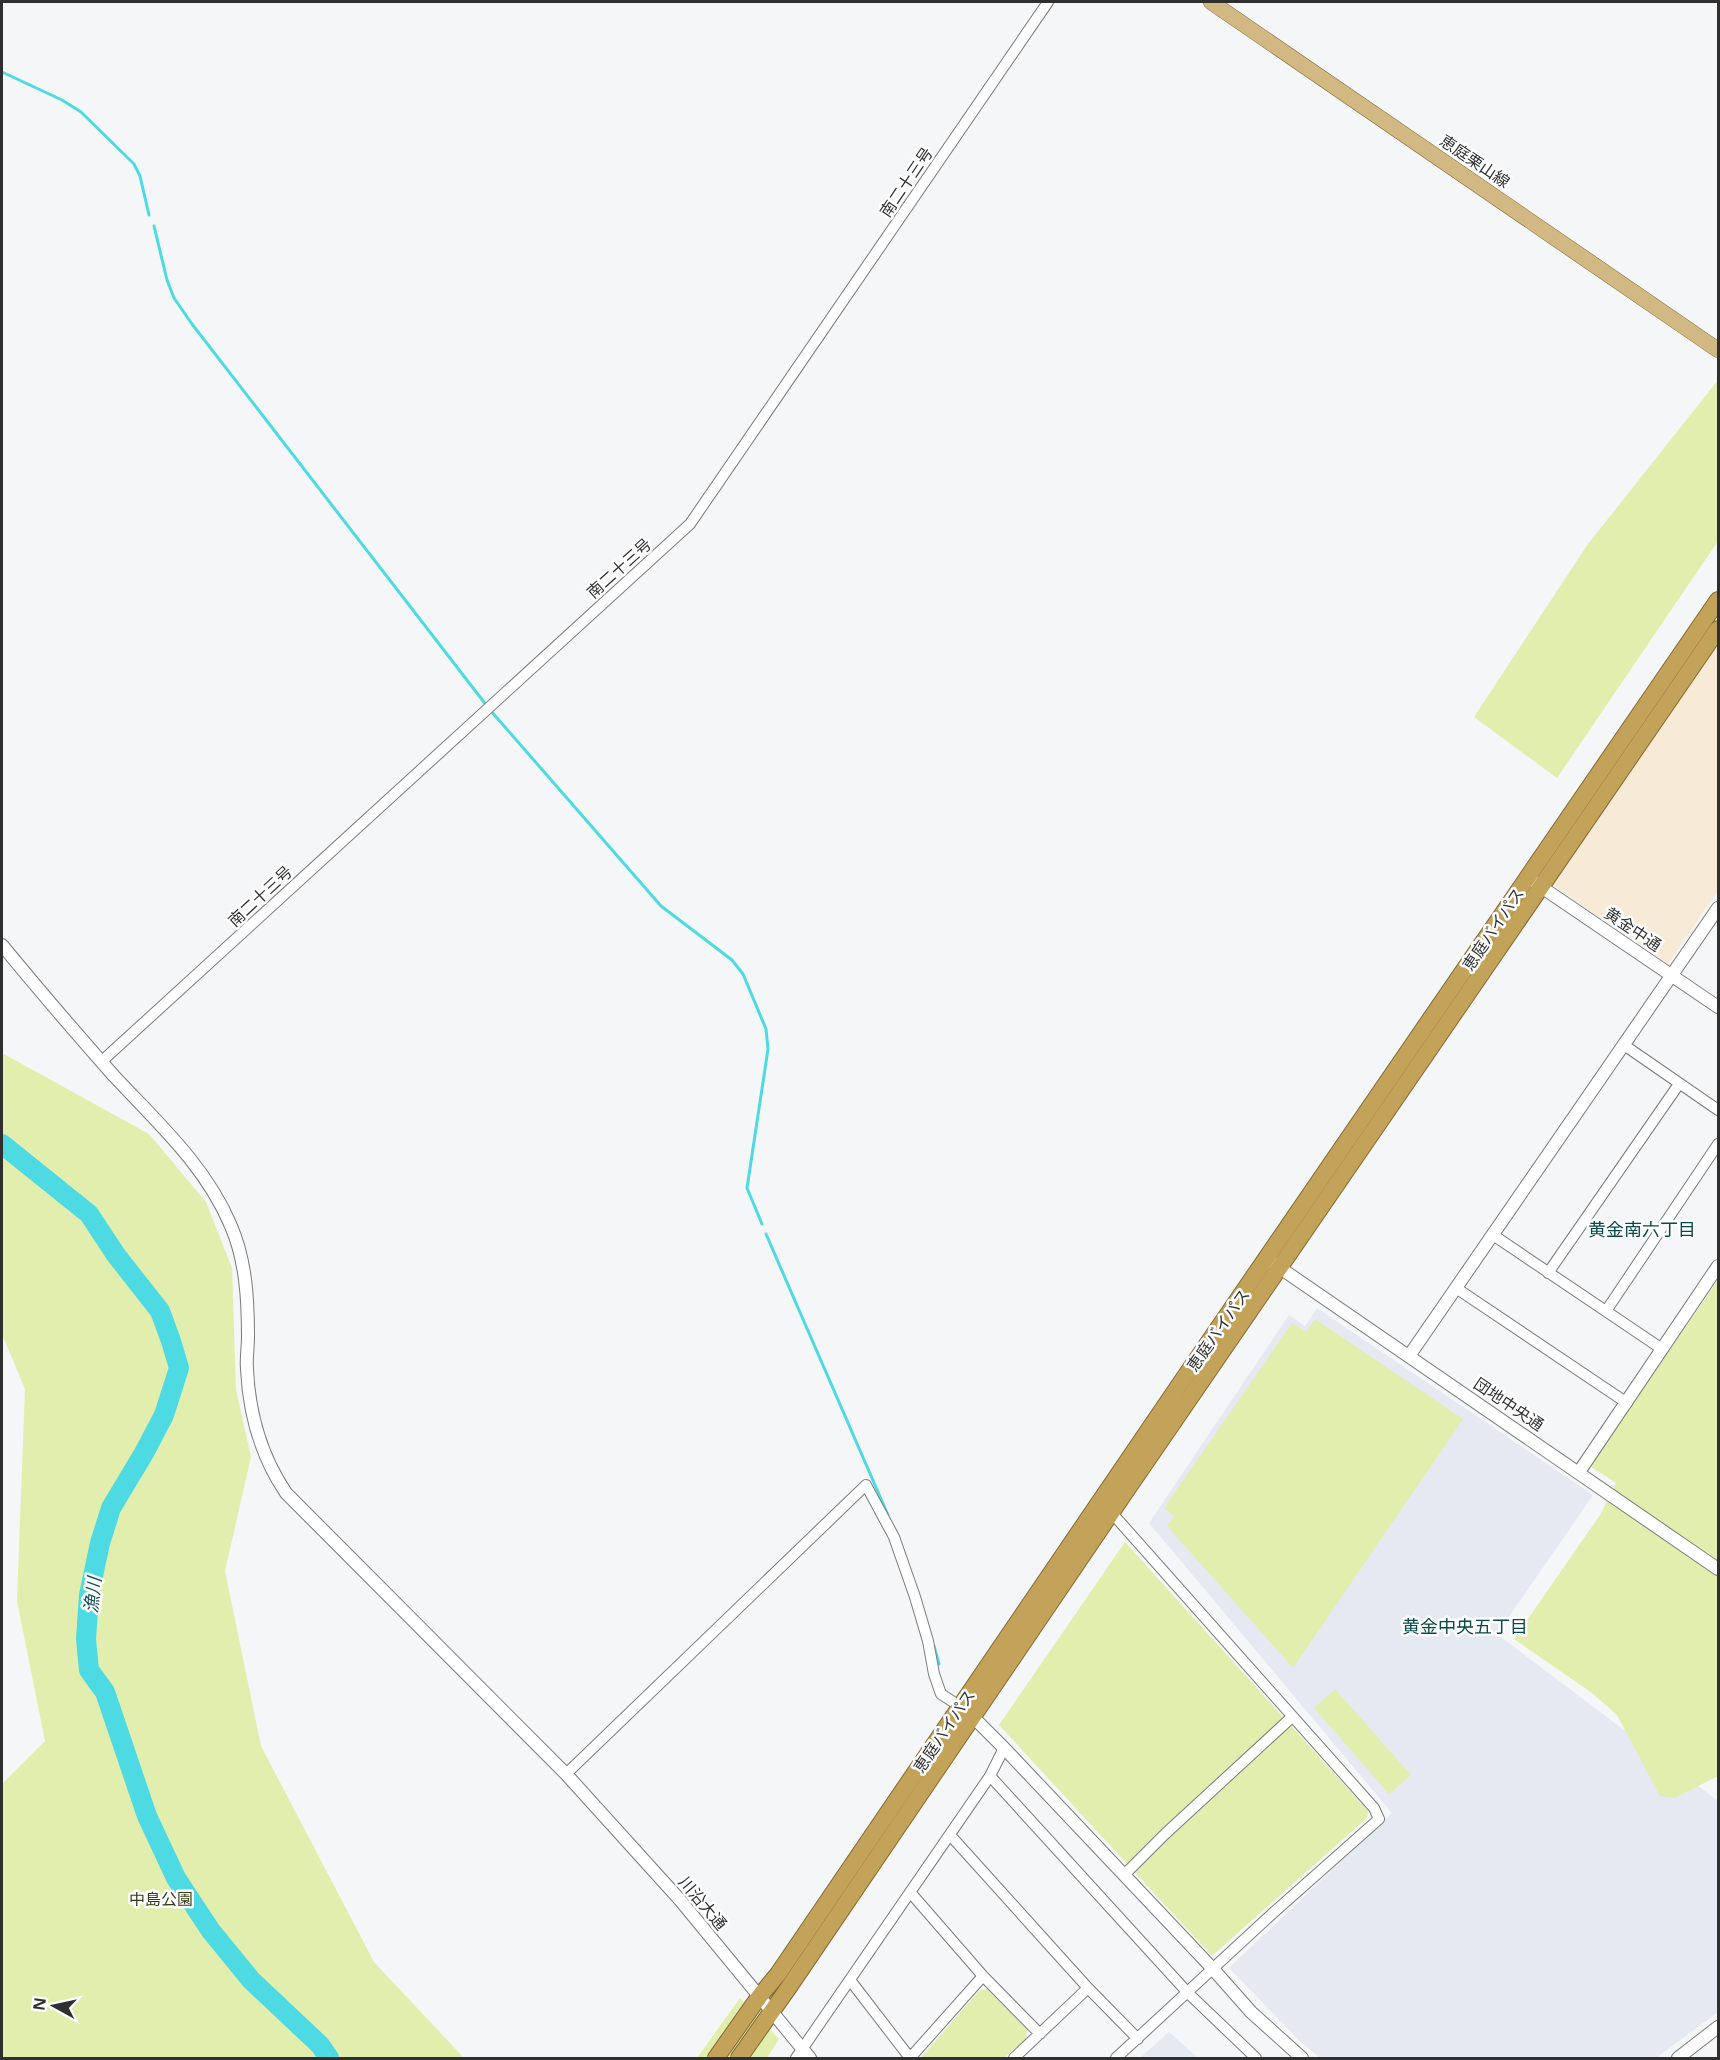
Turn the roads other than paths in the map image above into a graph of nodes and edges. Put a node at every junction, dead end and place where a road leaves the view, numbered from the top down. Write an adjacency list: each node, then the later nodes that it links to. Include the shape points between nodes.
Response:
1 (1048, 2): 12 (street, 南二十三号, via 690,524)
2 (1211, 2): 3 (main road, 恵庭栗山線)
3 (1719, 350)
4 (1719, 600): 6 (highway, 恵庭バイパス)
5 (1719, 629): 6 (highway, 恵庭バイパス)
6 (1534, 882): 9 (street, 黄金中通); 17 (highway, 恵庭バイパス)
7 (1717, 914): 9 (street)
8 (2, 945): 12 (street, 川沿大通)
9 (1672, 975): 10 (street, 黄金中通); 11 (street)
10 (1719, 1007)
11 (1624, 1046): 13 (street); 16 (street)
12 (102, 1061): 31 (street, 川沿大通, via 201,1172 231,1226 246,1287 249,1395 266,1458 279,1482 296,1505)
13 (1679, 1084): 14 (street); 19 (street)
14 (1719, 1110)
15 (1719, 1144): 21 (street)
16 (1493, 1235): 19 (street); 20 (street)
17 (1274, 1263): 23 (street, 団地中央通); 26 (highway, 恵庭バイパス); 28 (highway, 恵庭バイパス)
18 (1719, 1266): 22 (street)
19 (1548, 1273): 21 (street)
20 (1456, 1288): 23 (street); 24 (street)
21 (1606, 1311): 22 (street)
22 (1662, 1349): 24 (street)
23 (1409, 1356): 25 (street, 団地中央通)
24 (1627, 1403): 25 (street)
25 (1579, 1472): 27 (street, 団地中央通)
26 (1111, 1512): 28 (highway, 恵庭バイパス); 29 (street)
27 (1719, 1569)
28 (967, 1712): 30 (street); 31 (street, via 941,1694 894,1537 866,1485); 41 (highway, 恵庭バイパス); 42 (highway, 恵庭バイパス)
29 (1292, 1717): 34 (street); 36 (street, via 1374,1808 1378,1820)
30 (1004, 1748): 32 (street); 34 (street)
31 (566, 1774): 41 (street, 川沿大通, via 680,1900)
32 (990, 1776): 33 (street); 40 (street)
33 (950, 1835): 35 (street); 39 (street)
34 (1124, 1875): 36 (street)
35 (910, 1892): 37 (street); 38 (street)
36 (1213, 1969): 40 (street); 53 (street, via 1251,2012)
37 (983, 1976): 44 (street); 49 (street)
38 (850, 1980): 46 (street); 49 (street)
39 (1088, 1988): 44 (street); 45 (street)
40 (1188, 1993): 45 (street); 52 (street)
41 (759, 1997): 42 (street, 川沿大通); 47 (highway, 恵庭バイパス)
42 (772, 2012): 46 (street, 川沿大通); 48 (highway, 恵庭バイパス)
43 (1719, 2027): 54 (street)
44 (1040, 2034): 50 (street)
45 (1138, 2039): 51 (street)
46 (803, 2055)
47 (716, 2058)
48 (739, 2058)
49 (910, 2058)
50 (1014, 2058)
51 (1116, 2058)
52 (1256, 2058)
53 (1302, 2058)
54 (1678, 2058)

